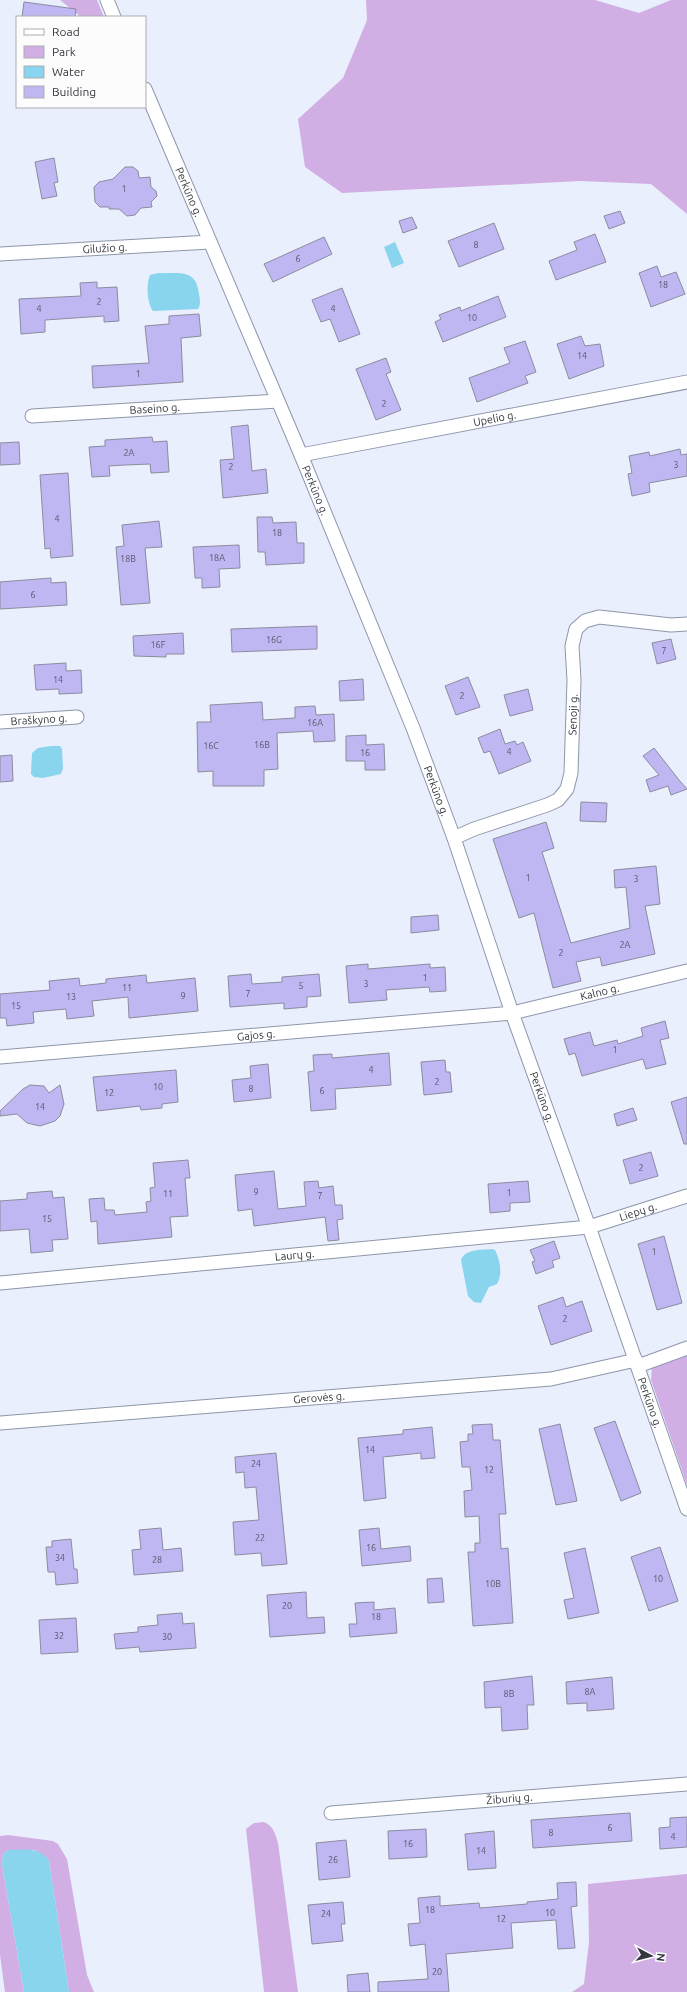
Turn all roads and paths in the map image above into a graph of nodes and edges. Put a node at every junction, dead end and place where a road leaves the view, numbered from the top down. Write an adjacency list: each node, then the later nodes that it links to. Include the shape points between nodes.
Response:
1 (107, 0): 2 (street)
2 (114, 16)
3 (146, 91): 4 (street, Perkūno g.)
4 (210, 242): 5 (street, Gilužio g.); 7 (street, Perkūno g.)
5 (0, 254)
6 (687, 382): 9 (street, Upelio g.)
7 (278, 401): 8 (street, Baseino g.); 9 (street, Perkūno g.)
8 (32, 416)
9 (301, 455): 13 (street, Perkūno g., via 413,728)
10 (687, 624): 13 (street, Senoji g., via 671,625 599,617 585,621 576,629 572,646 574,680 571,773 567,789 558,800 547,805)
11 (77, 718): 12 (street, Braškyno g.)
12 (0, 722)
13 (454, 838): 15 (street, Perkūno g.)
14 (687, 971): 15 (street, Kalno g.)
15 (512, 1013): 16 (street, Gajos g.); 18 (street, Perkūno g.)
16 (0, 1057)
17 (687, 1196): 18 (street, Liepų g.)
18 (589, 1227): 19 (street, Laurų g.); 21 (street, Perkūno g.)
19 (0, 1283)
20 (687, 1348): 21 (street, Gerovės g.)
21 (637, 1363): 22 (street, Gerovės g., via 551,1379); 23 (street, Perkūno g.)
22 (0, 1423)
23 (687, 1509)
24 (687, 1784): 25 (street, Žiburių g.)
25 (331, 1813)

